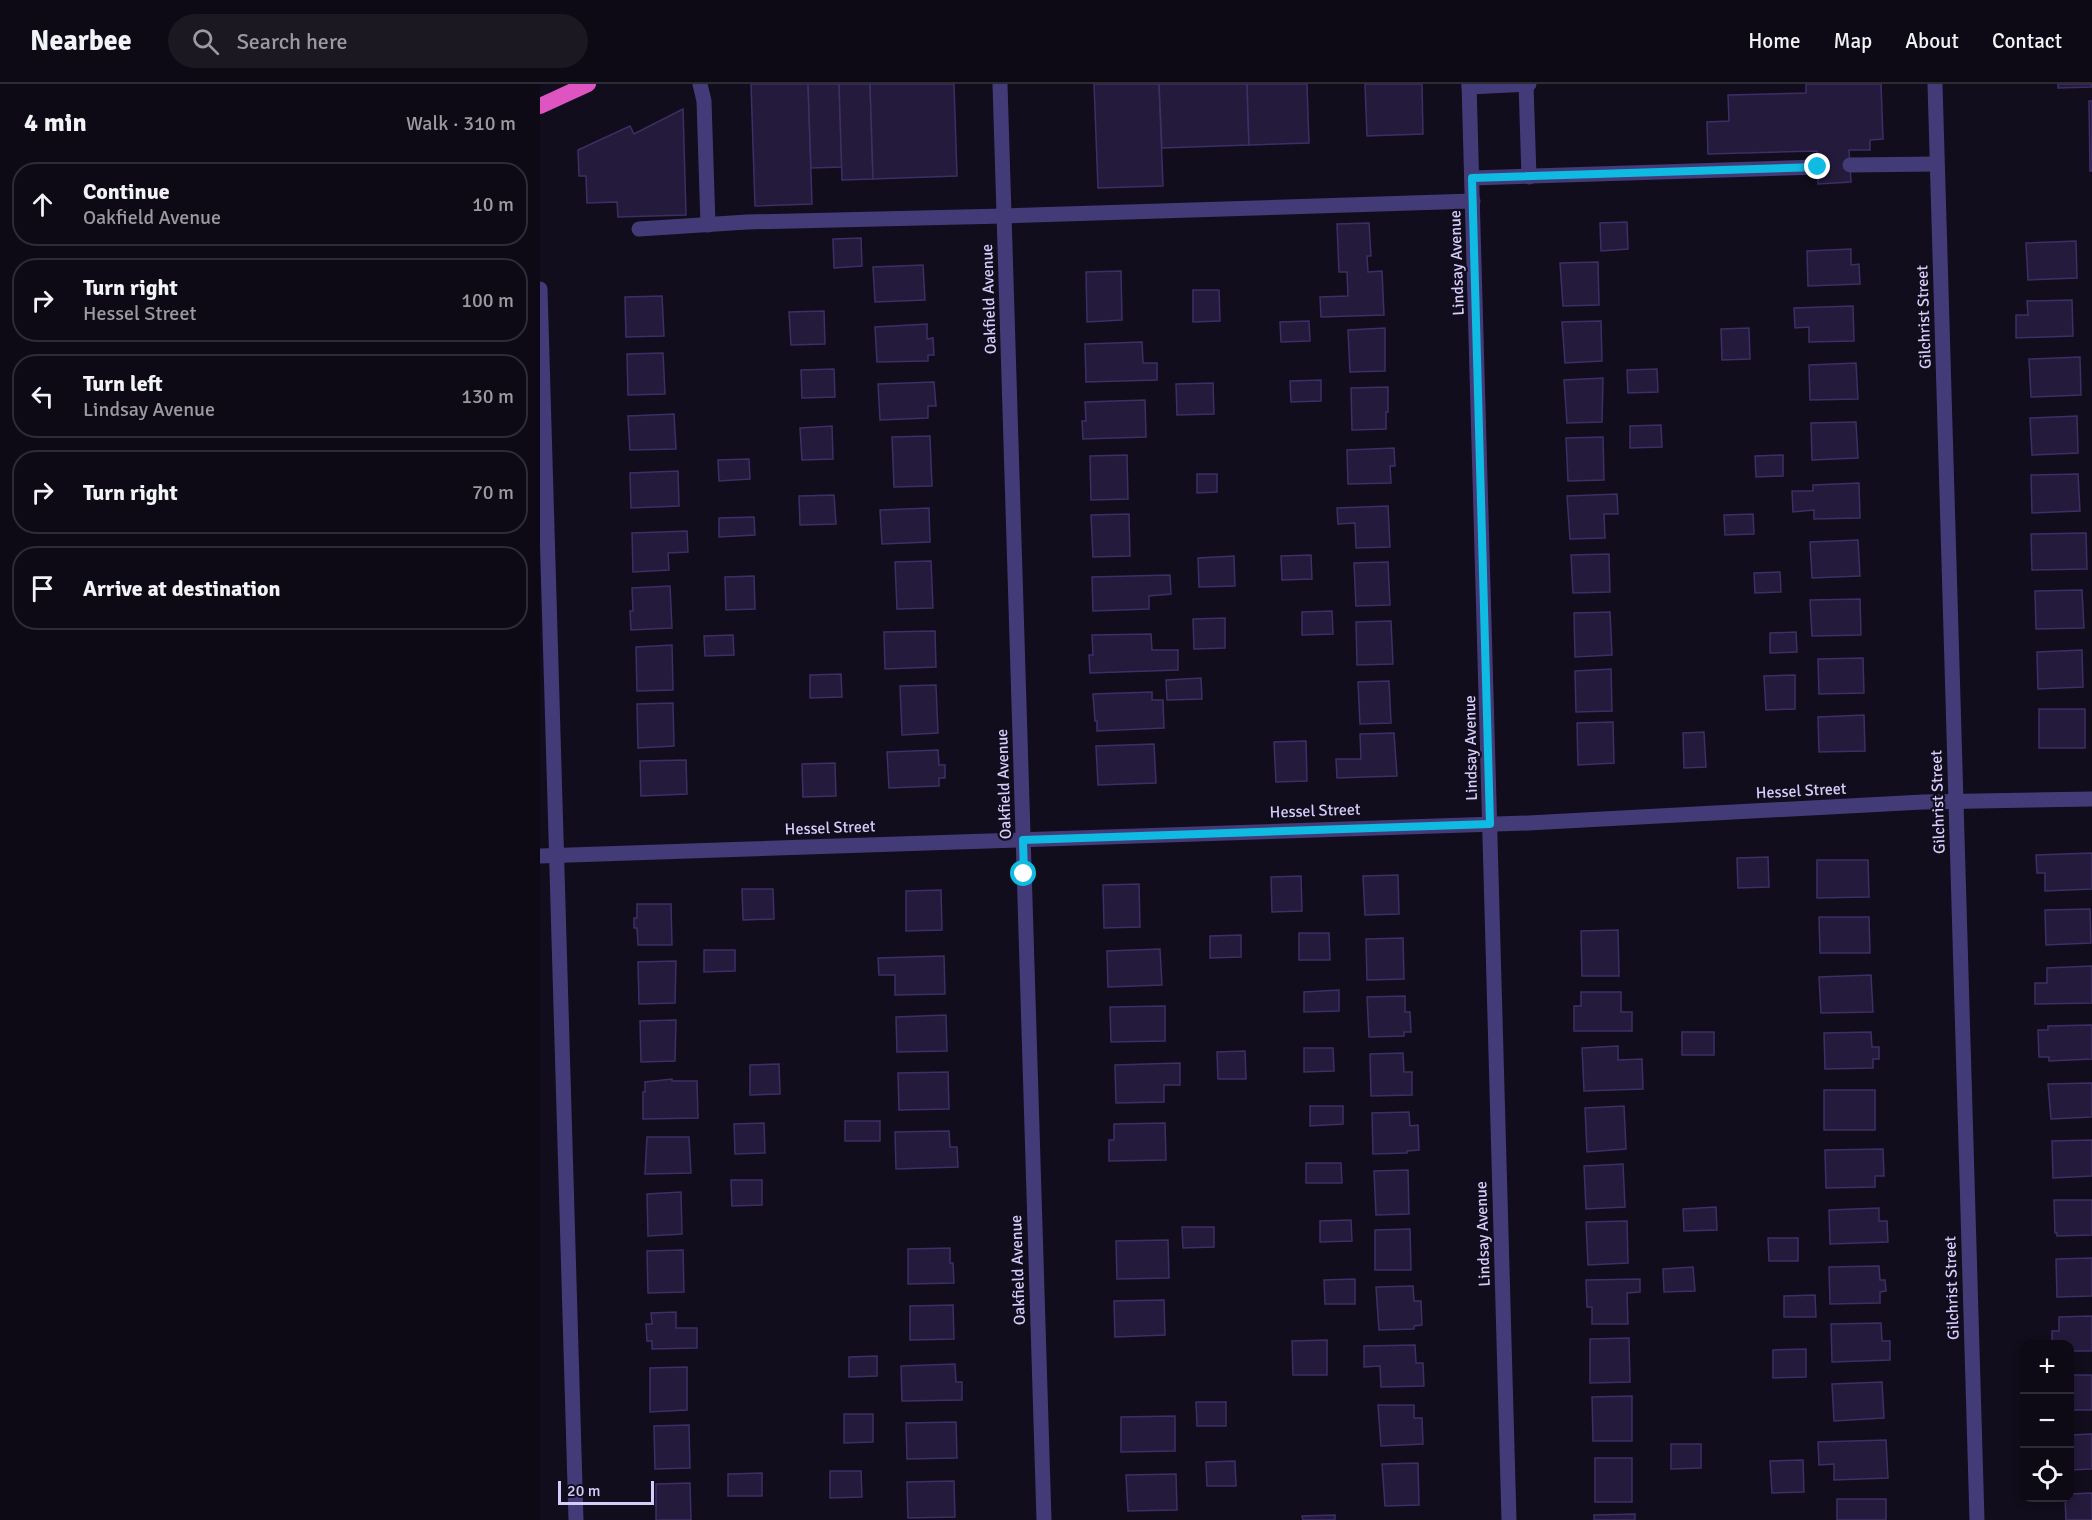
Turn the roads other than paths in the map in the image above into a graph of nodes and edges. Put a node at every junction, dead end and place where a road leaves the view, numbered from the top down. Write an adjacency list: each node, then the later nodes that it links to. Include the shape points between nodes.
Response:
1 (588, 84): 7 (highway)
2 (700, 84): 15 (street, via 704,101)
3 (1000, 84): 14 (street, Oakfield Avenue)
4 (1528, 84): 6 (street); 11 (street)
5 (1935, 84): 8 (street, Gilchrist Street)
6 (1469, 85): 12 (street, Lindsay Avenue)
7 (540, 106)
8 (1937, 164): 9 (street); 19 (street, Gilchrist Street)
9 (1850, 165)
10 (1818, 167): 11 (street)
11 (1529, 177): 12 (street)
12 (1472, 178): 13 (street, Lindsay Avenue)
13 (1473, 201): 14 (street); 20 (street, Lindsay Avenue)
14 (1004, 216): 15 (street); 21 (street, Oakfield Avenue)
15 (708, 225): 16 (street)
16 (639, 229)
17 (540, 289): 22 (street)
18 (2092, 798): 19 (street, Hessel Street)
19 (1956, 802): 20 (street, Hessel Street); 27 (street, Gilchrist Street)
20 (1490, 824): 21 (street, Hessel Street); 26 (street, Lindsay Avenue)
21 (1023, 840): 22 (street, Hessel Street); 25 (street, Oakfield Avenue)
22 (558, 855): 23 (street, Hessel Street); 24 (street)
23 (540, 856)
24 (576, 1520)
25 (1044, 1520)
26 (1509, 1520)
27 (1977, 1520)

